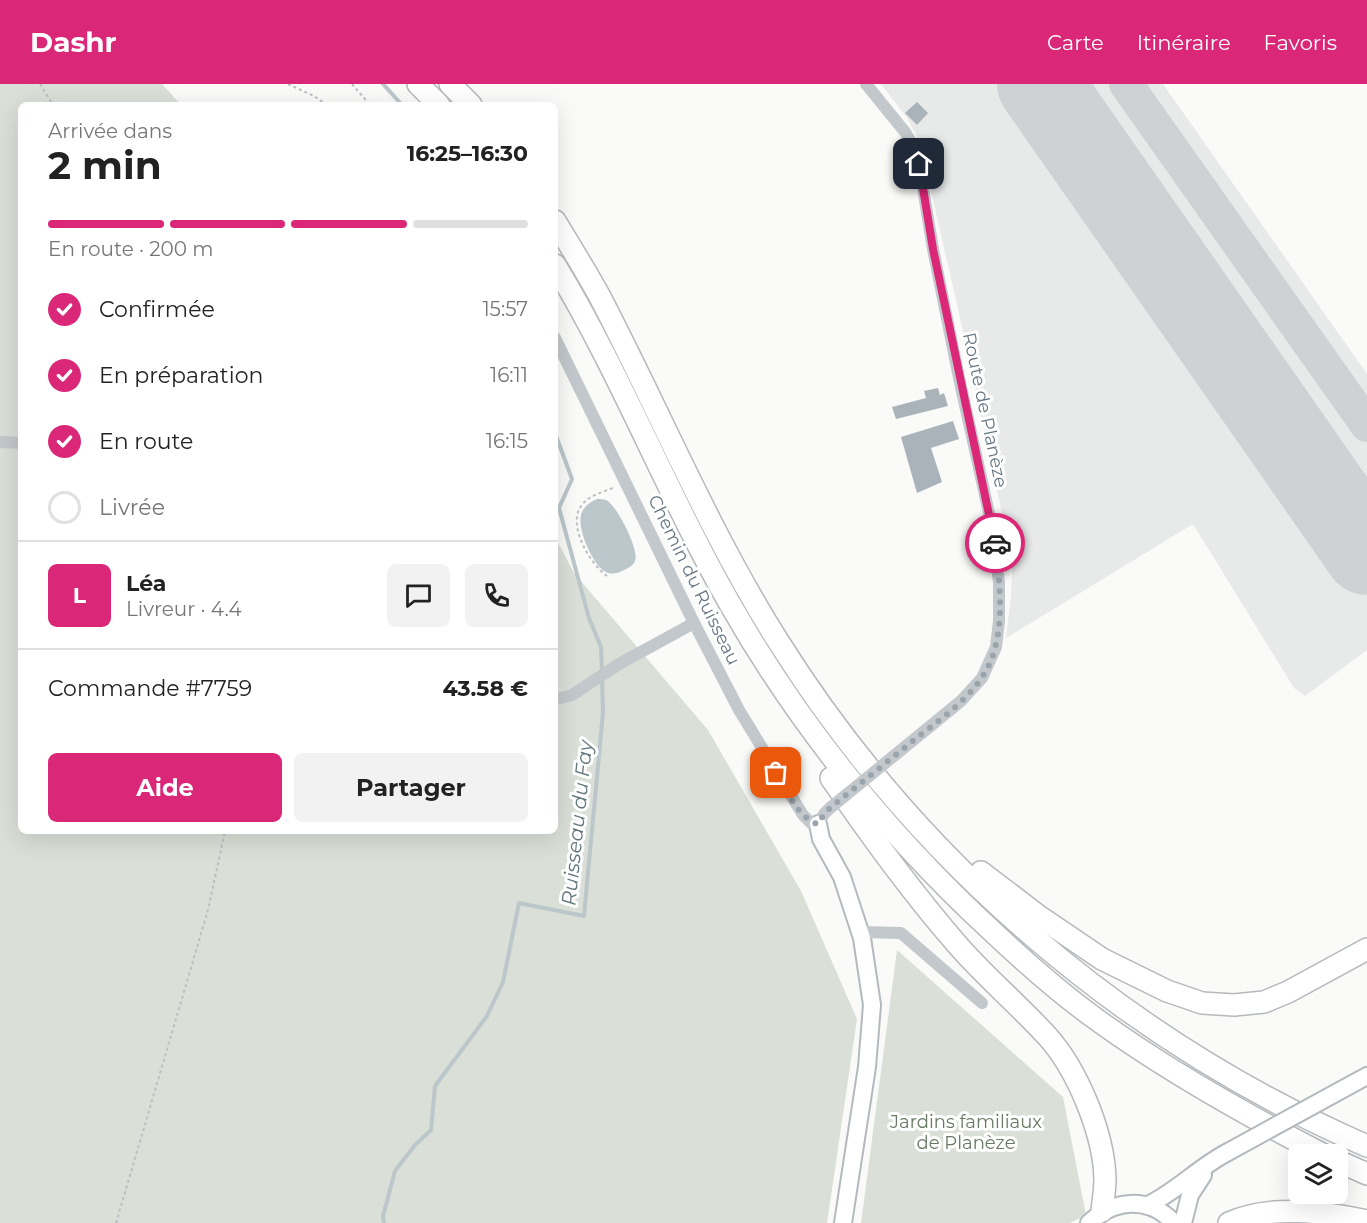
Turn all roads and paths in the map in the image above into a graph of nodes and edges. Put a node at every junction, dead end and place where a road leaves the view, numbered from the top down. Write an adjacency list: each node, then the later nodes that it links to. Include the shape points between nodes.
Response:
1 (40, 84): 7 (path)
2 (288, 84): 8 (path)
3 (352, 84): 9 (path)
4 (418, 84): 10 (highway)
5 (450, 84): 11 (highway)
6 (866, 84): 23 (street, Route de Planèze, bridge, via 905,132 919,164 989,513 999,582 999,621 996,647 982,678 961,701 830,808)
7 (51, 102)
8 (323, 102)
9 (367, 102)
10 (435, 102)
11 (468, 102)
12 (558, 226): 22 (highway, via 599,295 726,549 778,640 827,714)
13 (558, 271): 21 (highway, via 710,569 765,663)
14 (558, 344): 17 (street, Chemin du Ruisseau)
15 (0, 442): 16 (street)
16 (18, 443)
17 (626, 482): 18 (path, via 588,498 576,517 586,551 598,570); 19 (street, Chemin du Ruisseau)
18 (607, 576)
19 (694, 623): 20 (street); 23 (street, Chemin du Ruisseau, via 784,787 803,815)
20 (561, 698)
21 (807, 723): 29 (highway, via 845,775 914,855 1035,971 1098,1021 1184,1078); 35 (highway, via 816,756 905,882 957,944 1050,1039 1070,1069 1100,1141 1105,1179)
22 (914, 819): 26 (highway, via 943,837 988,879 1102,959 1167,991 1202,1003 1264,1002); 30 (highway, via 1019,925 1145,1024 1216,1070)
23 (818, 824): 25 (main road)
24 (224, 834): 37 (path, via 208,909)
25 (860, 932): 27 (street, via 902,933); 38 (main road, via 872,1005 867,1067)
26 (1367, 949)
27 (982, 1003)
28 (1367, 1076): 31 (main road, bridge)
29 (1303, 1144)
30 (1367, 1146)
31 (1228, 1152): 34 (main road); 40 (main road, via 1201,1177 1190,1195)
32 (1348, 1165): 33 (highway)
33 (1367, 1174)
34 (1148, 1205): 35 (main road, via 1118,1204); 39 (main road)
35 (1096, 1217)
36 (1367, 1221): 41 (highway, via 1299,1211)
37 (116, 1223)
38 (843, 1223)
39 (1174, 1223)
40 (1183, 1223)
41 (1229, 1223)

